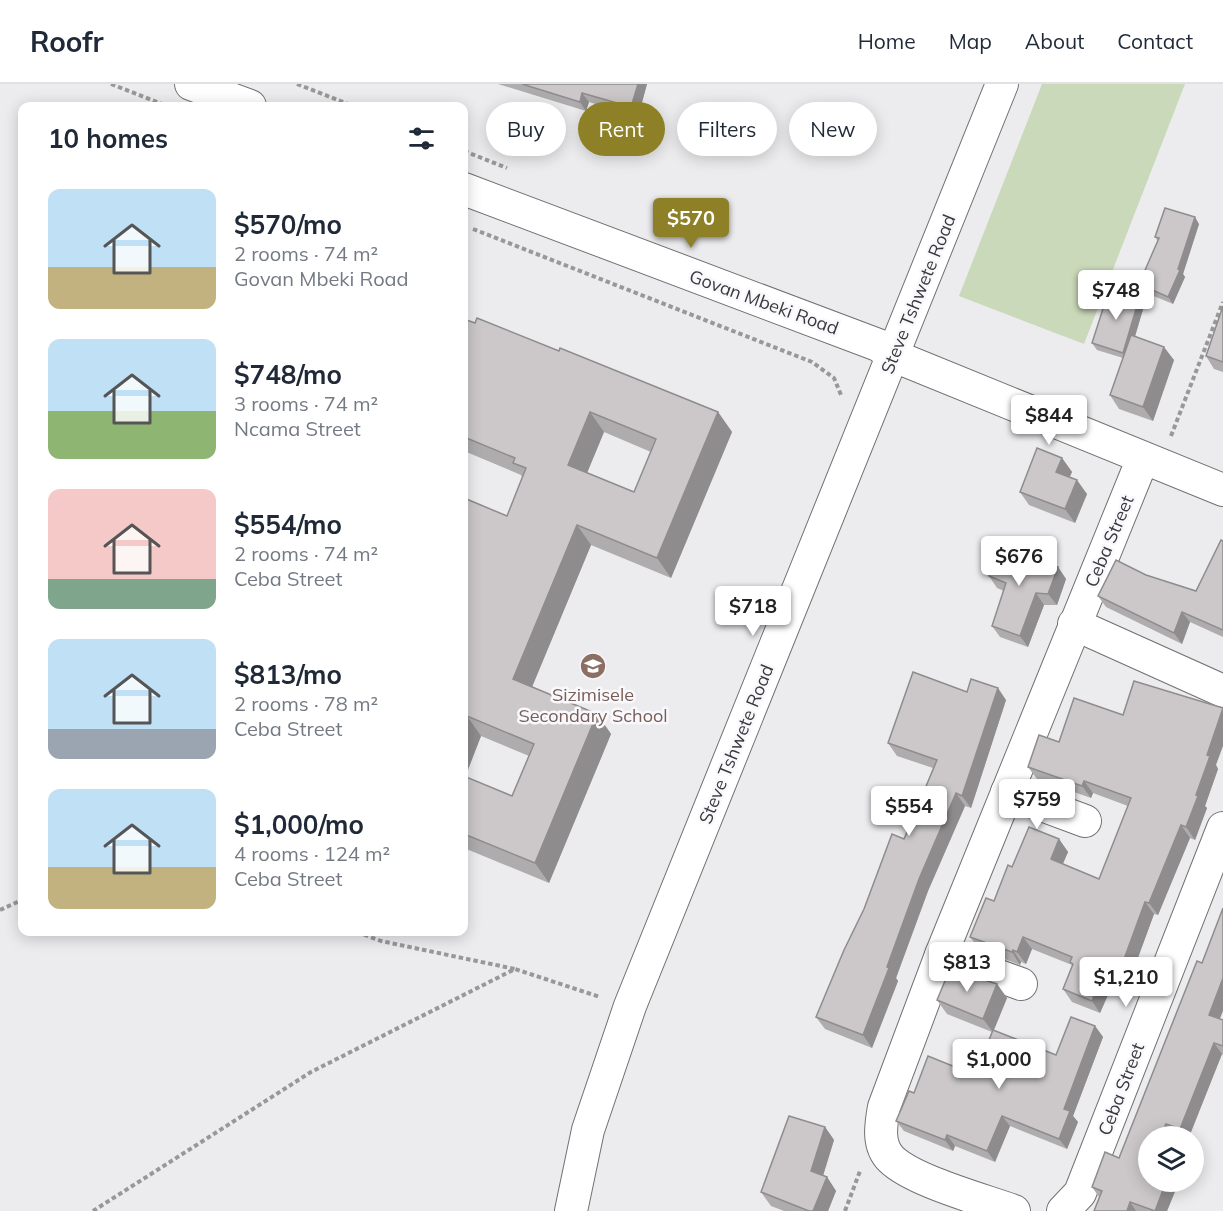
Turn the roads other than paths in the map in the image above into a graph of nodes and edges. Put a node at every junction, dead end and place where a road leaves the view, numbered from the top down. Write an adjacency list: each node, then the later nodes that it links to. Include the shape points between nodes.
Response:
1 (191, 84): 3 (street)
2 (1002, 84): 5 (street, Steve Tshwete Road)
3 (239, 102)
4 (468, 191): 5 (street, Govan Mbeki Road, via 878,345)
5 (894, 356): 6 (street, Govan Mbeki Road); 15 (street, Steve Tshwete Road, via 630,1006 588,1130)
6 (1151, 462): 7 (street, Govan Mbeki Road); 8 (street, Ceba Street)
7 (1223, 490)
8 (1074, 624): 9 (street); 10 (street, Ceba Street)
9 (1223, 691)
10 (1007, 792): 11 (street); 13 (street, Ceba Street)
11 (1085, 821)
12 (1223, 828): 17 (street, Ceba Street, via 1080,1193)
13 (941, 955): 14 (street); 16 (street, Ceba Street, via 884,1107 880,1137 890,1158 908,1171)
14 (1021, 984)
15 (571, 1211)
16 (1014, 1211)
17 (1063, 1211)

